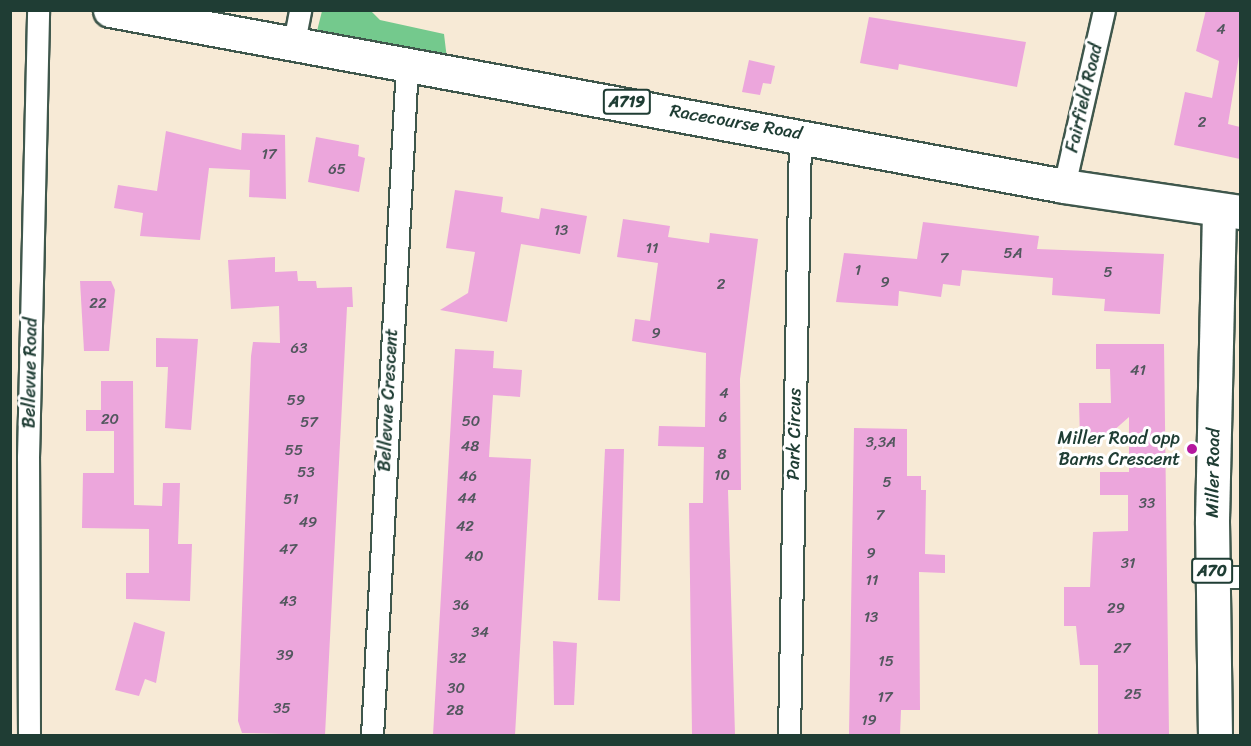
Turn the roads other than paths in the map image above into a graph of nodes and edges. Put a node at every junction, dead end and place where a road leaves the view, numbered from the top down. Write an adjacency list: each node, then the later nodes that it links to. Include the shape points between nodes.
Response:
1 (38, 10): 11 (street, Bellevue Road, via 28,457)
2 (111, 10): 5 (main road, Racecourse Road / A719)
3 (300, 10): 5 (street)
4 (1104, 10): 8 (street, Fairfield Road)
5 (294, 42): 6 (main road, Racecourse Road / A719)
6 (407, 64): 7 (main road, Racecourse Road / A719); 12 (street, Bellevue Crescent)
7 (800, 133): 8 (main road, Racecourse Road / A719); 13 (street, Park Circus)
8 (1064, 186): 9 (main road, Racecourse Road / A719)
9 (1230, 211): 10 (main road, Miller Road / A70)
10 (1226, 577): 14 (main road, Miller Road / A70)
11 (30, 735)
12 (372, 735)
13 (789, 735)
14 (1215, 735)

